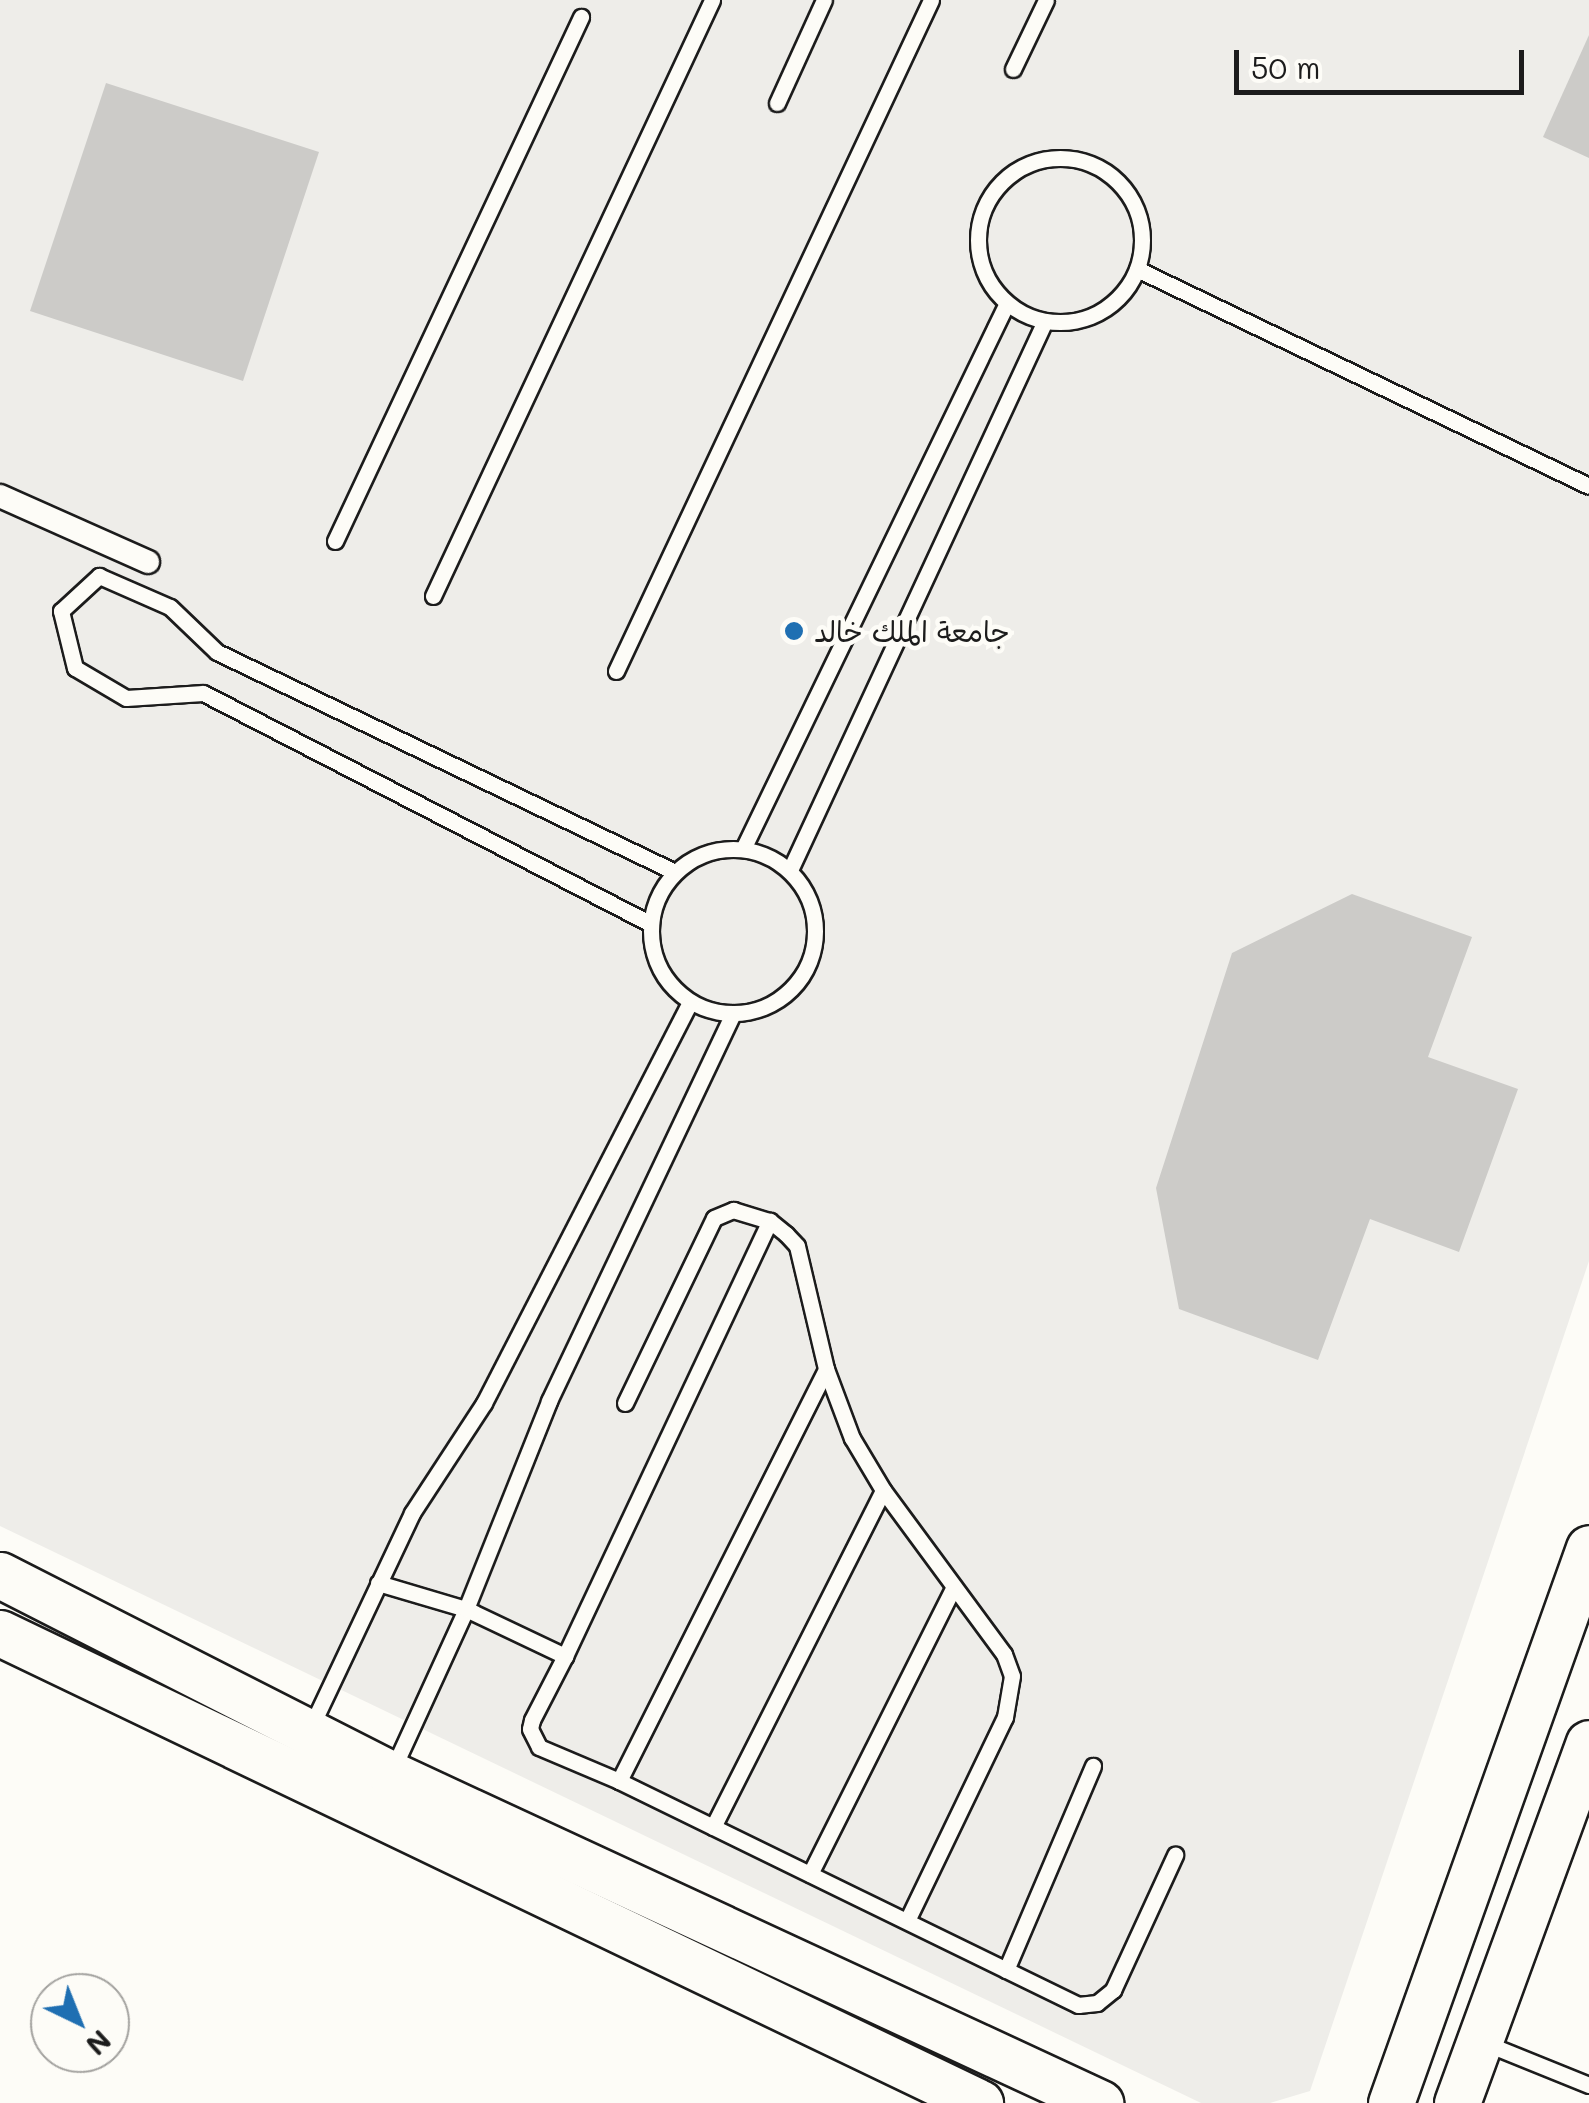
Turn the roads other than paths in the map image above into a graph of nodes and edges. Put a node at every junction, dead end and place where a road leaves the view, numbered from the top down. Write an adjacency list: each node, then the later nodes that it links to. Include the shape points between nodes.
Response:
1 (712, 0): 15 (lane)
2 (824, 0): 7 (lane)
3 (931, 0): 16 (lane)
4 (1046, 0): 6 (lane)
5 (581, 17): 13 (lane)
6 (1013, 69)
7 (777, 103)
8 (1137, 269): 9 (lane, via 1141,225 1122,185 1084,161 1041,160 1004,180 980,218 981,265); 10 (lane, via 1100,312 1074,322); 11 (lane)
9 (1007, 304): 10 (lane); 17 (lane)
10 (1045, 321): 18 (lane)
11 (1589, 486)
12 (0, 496): 14 (street)
13 (334, 541)
14 (148, 562)
15 (433, 596)
16 (616, 671)
17 (743, 848): 18 (lane); 19 (lane, via 718,849)
18 (790, 870): 22 (lane, via 816,919 804,974 786,995)
19 (675, 872): 20 (lane, via 654,905); 20 (lane, via 216,652 170,606 99,576 62,612 75,668 126,698 203,692)
20 (651, 924): 21 (lane, via 659,969)
21 (690, 1002): 22 (lane); 29 (lane, via 484,1403 412,1513)
22 (733, 1014): 31 (lane, via 548,1401)
23 (770, 1222): 24 (lane, via 796,1246); 25 (lane, via 733,1210 714,1218); 33 (lane)
24 (826, 1370): 26 (lane, via 852,1438); 38 (lane)
25 (625, 1403)
26 (883, 1490): 30 (lane); 39 (lane)
27 (1589, 1548): 48 (main road)
28 (0, 1574): 34 (main road)
29 (378, 1583): 31 (lane); 34 (lane)
30 (953, 1589): 41 (lane); 42 (lane, via 1004,1654 1012,1694)
31 (466, 1610): 33 (lane); 37 (lane)
32 (0, 1633): 46 (main road)
33 (565, 1656): 38 (lane, via 532,1720 534,1740)
34 (308, 1735): 37 (main road)
35 (1589, 1743): 44 (main road)
36 (1092, 1766): 43 (lane)
37 (390, 1774): 47 (main road)
38 (619, 1781): 39 (lane)
39 (713, 1827): 41 (lane)
40 (1175, 1855): 43 (lane, via 1113,1990 1097,2002 1078,2004)
41 (810, 1874): 42 (lane)
42 (907, 1921): 43 (lane)
43 (1006, 1970)
44 (1482, 2042): 45 (lane); 49 (main road)
45 (1589, 2085)
46 (980, 2103)
47 (1100, 2103)
48 (1391, 2103)
49 (1457, 2103)

